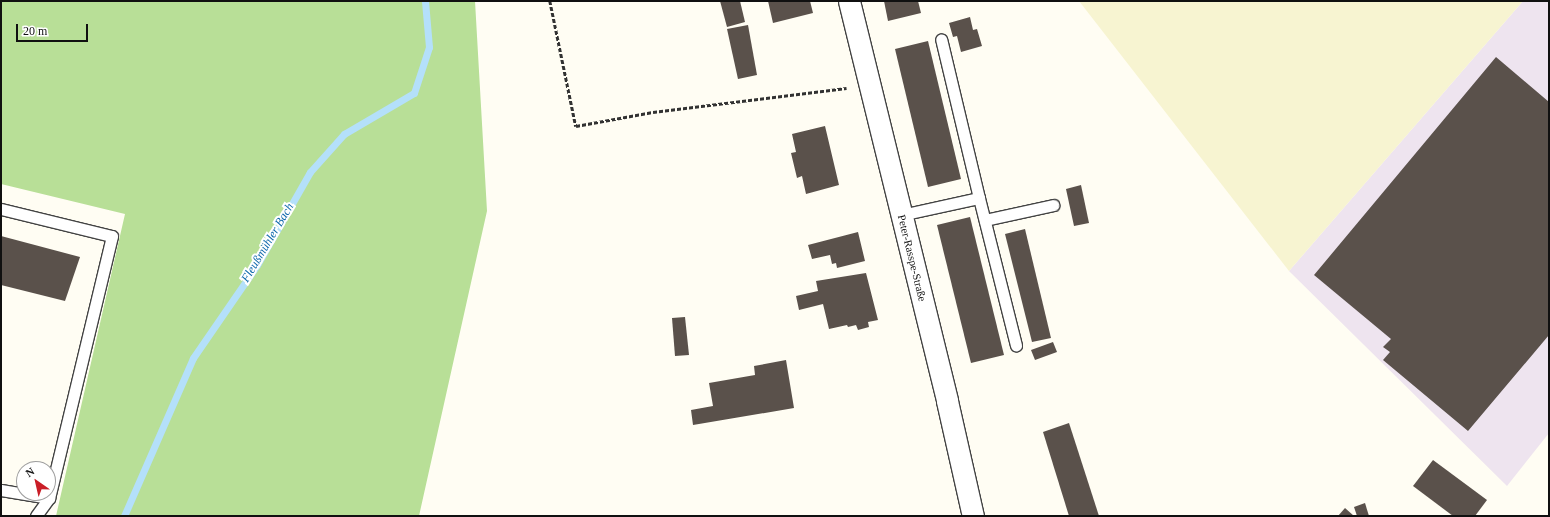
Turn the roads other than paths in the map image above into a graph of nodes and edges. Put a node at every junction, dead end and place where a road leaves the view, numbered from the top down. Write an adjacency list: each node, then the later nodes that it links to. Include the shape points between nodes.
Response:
1 (849, 1): 6 (street, Peter-Rasspe-Straße)
2 (941, 39): 3 (lane)
3 (979, 198): 6 (lane); 7 (lane)
4 (1053, 205): 7 (lane)
5 (1, 209): 9 (lane, via 112,236)
6 (902, 215): 14 (street, Peter-Rasspe-Straße)
7 (985, 220): 8 (lane)
8 (1016, 345)
9 (56, 469)
10 (1, 490): 11 (lane)
11 (16, 492)
12 (47, 501): 13 (lane)
13 (36, 516)
14 (974, 516)

